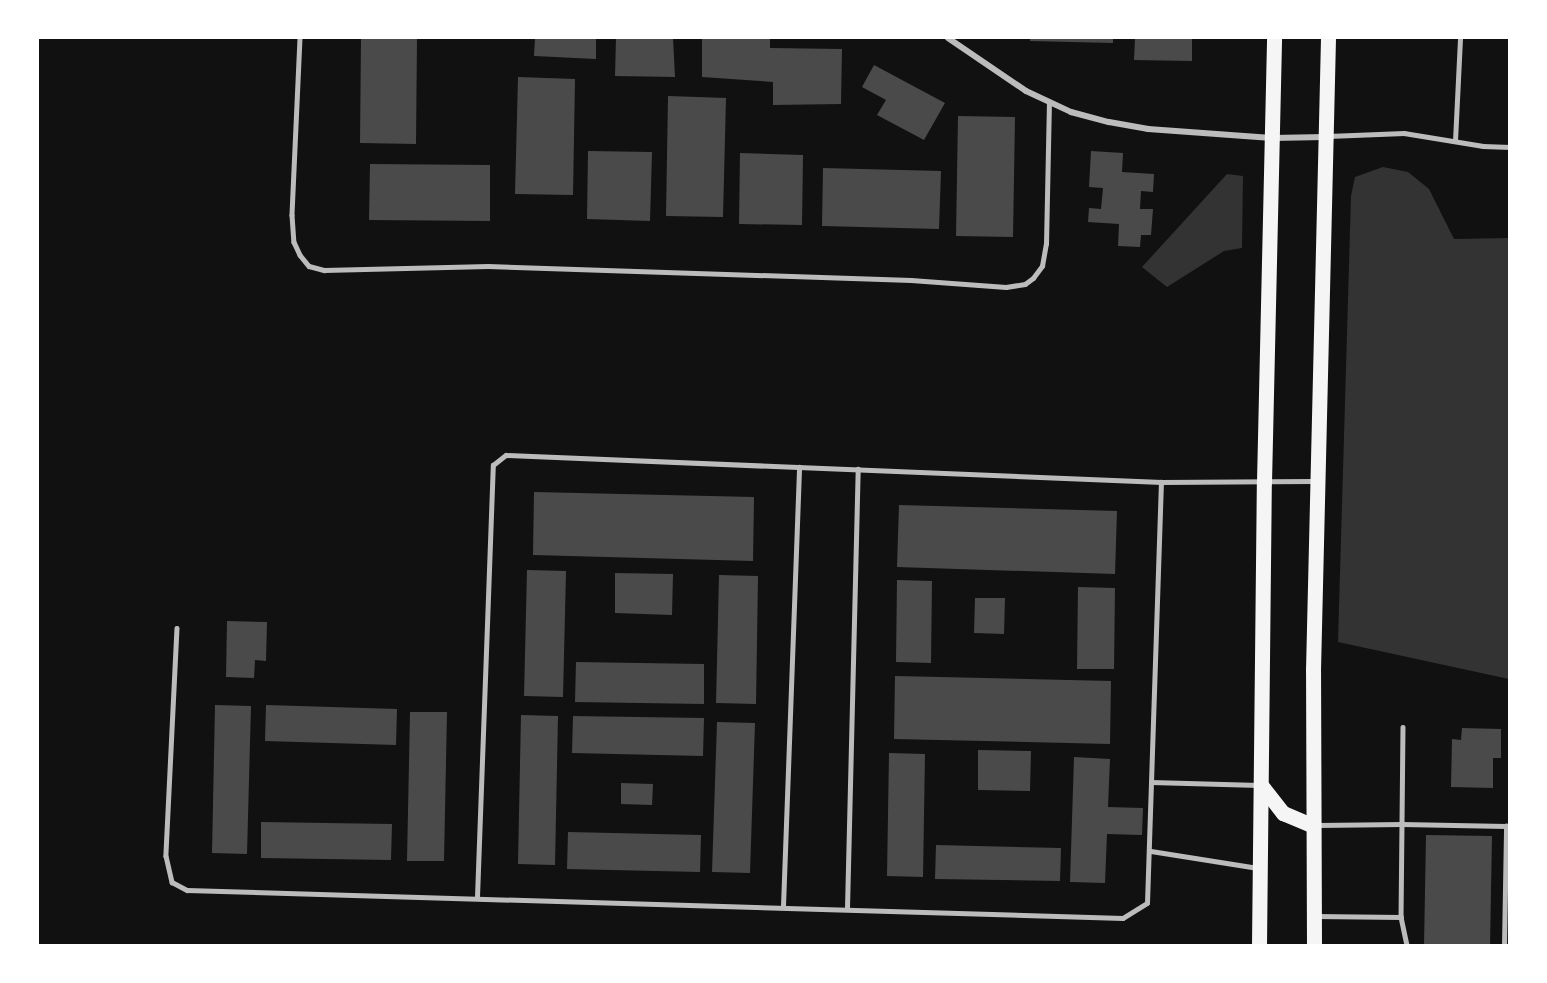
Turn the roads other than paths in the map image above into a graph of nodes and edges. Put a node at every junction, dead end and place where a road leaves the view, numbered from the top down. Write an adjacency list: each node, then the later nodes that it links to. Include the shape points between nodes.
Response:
1 (300, 38): 6 (lane, via 291,215 300,255 309,266 324,270 488,266 911,280 1006,287 1024,284 1042,266 1046,244)
2 (948, 38): 6 (street, via 1026,91)
3 (1274, 38): 8 (main road)
4 (1328, 38): 7 (main road)
5 (1460, 38): 9 (lane)
6 (1049, 102): 8 (street, via 1090,117 1148,129)
7 (1326, 137): 8 (street); 9 (lane, via 1404,133); 15 (main road)
8 (1272, 138): 14 (main road)
9 (1455, 141): 10 (lane)
10 (1509, 147)
11 (799, 467): 12 (lane); 25 (lane, via 506,455 493,465); 26 (lane)
12 (858, 469): 13 (lane); 27 (lane)
13 (1161, 482): 14 (lane); 18 (lane)
14 (1264, 482): 15 (lane); 19 (main road)
15 (1316, 482): 21 (main road)
16 (177, 628): 25 (lane, via 166,856 172,882 187,890)
17 (1403, 727): 20 (lane)
18 (1151, 782): 19 (lane); 23 (lane)
19 (1261, 785): 21 (main road, via 1283,813); 24 (main road)
20 (1402, 824): 21 (lane); 22 (lane); 29 (lane)
21 (1313, 826): 28 (main road)
22 (1508, 826): 33 (lane)
23 (1150, 851): 24 (lane); 27 (lane, via 1147,903 1123,918)
24 (1260, 868): 30 (main road)
25 (477, 897): 26 (lane)
26 (783, 906): 27 (lane)
27 (847, 908)
28 (1314, 916): 29 (lane); 31 (main road)
29 (1401, 917): 32 (lane)
30 (1259, 945)
31 (1314, 945)
32 (1407, 945)
33 (1504, 945)

